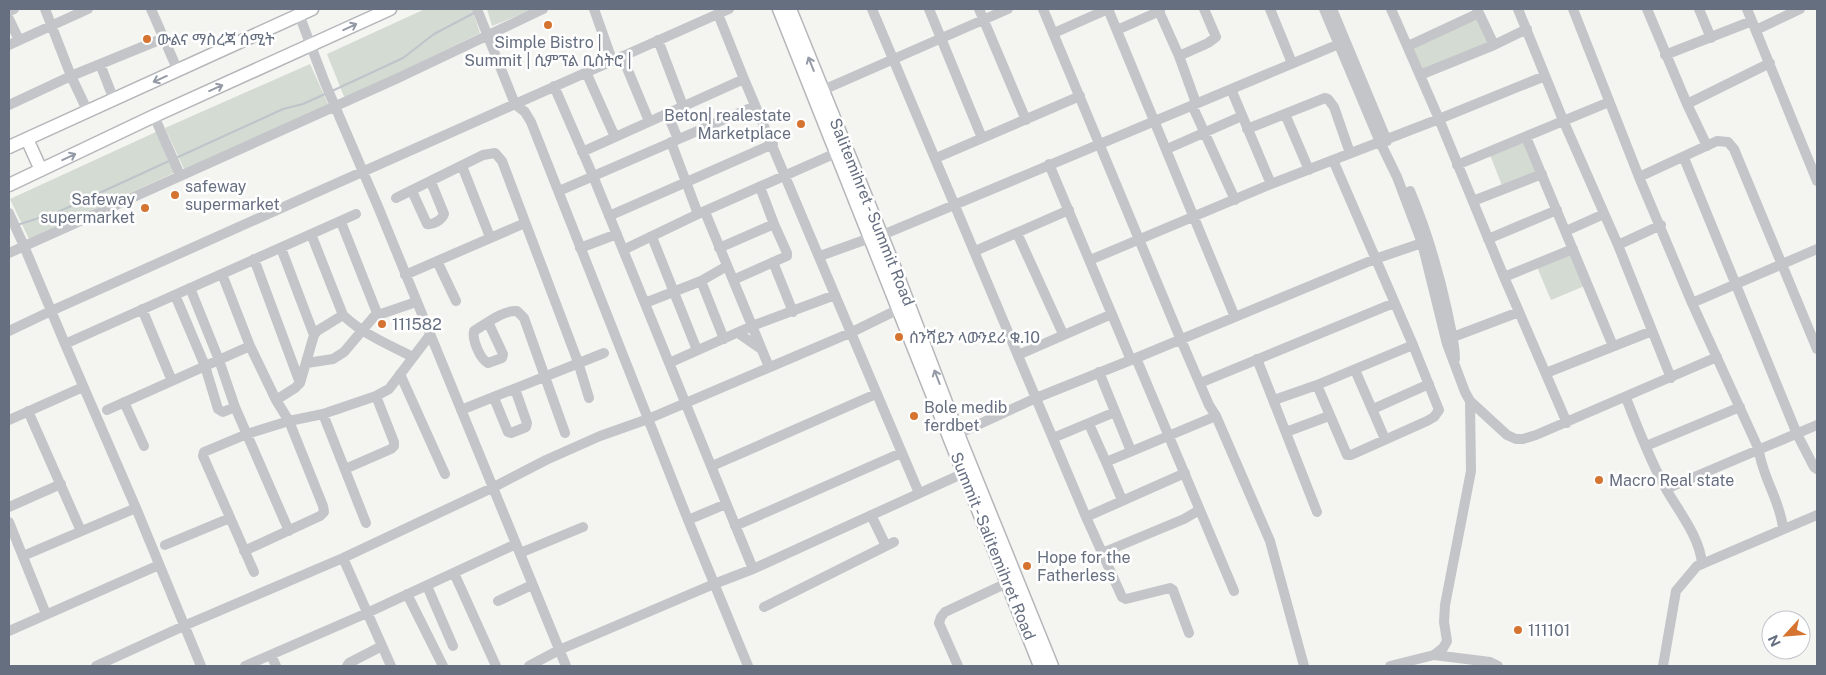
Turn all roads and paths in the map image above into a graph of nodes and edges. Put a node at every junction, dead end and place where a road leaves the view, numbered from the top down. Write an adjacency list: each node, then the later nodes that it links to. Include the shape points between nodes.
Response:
1 (14, 9): 30 (street)
2 (45, 9): 39 (street)
3 (88, 9): 39 (street)
4 (151, 9): 44 (street)
5 (312, 9): 33 (main road)
6 (390, 9): 51 (main road, one-way to 6)
7 (543, 9): 43 (street)
8 (594, 9): 58 (street)
9 (729, 9): 35 (street)
10 (779, 9): 105 (main road)
11 (790, 9): 70 (main road, Salitemihret - Summit Road, one-way to 11)
12 (872, 9): 57 (street)
13 (929, 9): 45 (street)
14 (979, 9): 37 (street)
15 (1008, 9): 37 (street)
16 (1043, 9): 42 (street)
17 (1108, 9): 41 (street); 42 (street)
18 (1204, 9): 56 (street, via 1216,37 1208,44)
19 (1270, 9): 59 (street)
20 (1324, 9): 49 (street)
21 (1345, 9): 31 (street)
22 (1518, 9): 40 (street)
23 (1573, 9): 74 (street)
24 (1646, 9): 54 (street)
25 (1699, 9): 46 (street)
26 (1747, 9): 38 (street)
27 (1800, 9): 38 (street)
28 (1159, 10): 41 (street); 56 (street)
29 (1395, 10): 53 (street)
30 (9, 11)
31 (1334, 11): 98 (street)
32 (1478, 11): 52 (street); 53 (street)
33 (298, 12): 51 (street); 62 (main road)
34 (478, 13): 43 (street)
35 (718, 14): 48 (street); 67 (street)
36 (9, 19): 47 (street)
37 (984, 19): 45 (street); 87 (street)
38 (1754, 25): 46 (street); 60 (street)
39 (52, 26): 47 (street); 65 (street)
40 (1528, 29): 52 (street); 66 (street)
41 (1117, 30): 90 (street)
42 (1054, 33): 71 (street)
43 (488, 35): 73 (street); 75 (street)
44 (164, 38): 61 (street); 62 (street)
45 (941, 38): 57 (street); 95 (street)
46 (1711, 38): 54 (street)
47 (19, 40): 50 (street)
48 (658, 40): 55 (street); 79 (street)
49 (1339, 44): 59 (street); 98 (street)
50 (9, 45)
51 (311, 45): 73 (street); 84 (main road, one-way to 51)
52 (1494, 45): 64 (street)
53 (1408, 46): 64 (street)
54 (1665, 55): 77 (street)
55 (622, 56): 58 (street); 89 (street)
56 (1179, 56): 76 (street)
57 (894, 59): 70 (street); 107 (street)
58 (612, 60): 63 (street)
59 (1292, 63): 69 (street)
60 (1770, 63): 77 (street); 123 (street)
61 (100, 64): 65 (street); 72 (street)
62 (178, 71): 72 (main road, one-way to 72)
63 (586, 72): 68 (street); 93 (street)
64 (1420, 74): 86 (street)
65 (71, 76): 78 (street); 81 (street)
66 (1545, 76): 86 (street); 88 (street)
67 (744, 79): 79 (street); 80 (street)
68 (554, 86): 75 (street); 104 (street)
69 (1231, 89): 76 (street); 85 (street)
70 (823, 90): 150 (main road, Salitemihret - Summit Road)
71 (1080, 96): 87 (street); 100 (street)
72 (114, 100): 81 (main road)
73 (333, 102): 115 (street); 117 (street)
74 (1609, 102): 88 (street); 120 (street)
75 (515, 104): 115 (street); 128 (street, via 531,122)
76 (1194, 104): 90 (street); 92 (street)
77 (1687, 104): 101 (street)
78 (9, 106)
79 (683, 106): 82 (street)
80 (755, 106): 97 (street); 99 (street)
81 (88, 112): 96 (main road)
82 (667, 113): 89 (street); 97 (street)
83 (1285, 114): 91 (street); 106 (street, via 1328,99); 114 (street)
84 (154, 116): 113 (main road, one-way to 84); 117 (street)
85 (1242, 116): 91 (street); 92 (street)
86 (1439, 119): 98 (street); 111 (street)
87 (1026, 120): 95 (street)
88 (1563, 120): 94 (street); 138 (street)
89 (649, 121): 93 (street)
90 (1155, 121): 100 (street); 103 (street)
91 (1247, 129): 124 (street)
92 (1205, 133): 103 (street); 130 (street)
93 (614, 137): 104 (street)
94 (1526, 137): 111 (street); 116 (street)
95 (982, 138): 107 (street)
96 (27, 139): 102 (main road); 113 (main road)
97 (675, 140): 119 (street); 122 (street)
98 (1383, 140): 106 (street); 154 (street); 207 (street, via 1418,209 1429,239)
99 (773, 144): 118 (street); 122 (street)
100 (1100, 144): 110 (street); 152 (street)
101 (1707, 146): 108 (street); 171 (street, via 1728,142 1734,149)
102 (9, 147)
103 (1167, 149): 140 (street)
104 (582, 152): 119 (street)
105 (836, 153): 118 (street); 150 (main road)
106 (1350, 153): 109 (street)
107 (936, 158): 132 (street)
108 (1684, 158): 120 (street); 178 (street)
109 (1333, 160): 114 (street); 166 (street)
110 (1049, 164): 132 (street); 133 (street)
111 (1457, 165): 131 (street)
112 (462, 166): 121 (street); 142 (street, via 483,155 495,153 502,161); 149 (street)
113 (40, 170): 125 (main road)
114 (1309, 170): 124 (street)
115 (363, 172): 174 (street); 190 (street)
116 (1542, 174): 131 (street); 134 (street)
117 (180, 175): 156 (street)
118 (785, 175): 126 (street); 165 (street)
119 (593, 176): 128 (street); 139 (street)
120 (1639, 177): 144 (street)
121 (431, 182): 127 (street); 127 (street, via 444,214 442,219 427,224)
122 (686, 182): 136 (street); 139 (street)
123 (1817, 182)
124 (1271, 184): 130 (street)
125 (9, 185)
126 (760, 187): 136 (street); 143 (street)
127 (412, 191): 129 (street)
128 (559, 191): 158 (street)
129 (396, 198)
130 (1235, 200): 140 (street)
131 (1473, 201): 153 (street)
132 (955, 205): 150 (street); 163 (street)
133 (1069, 210): 146 (street); 168 (street)
134 (1557, 210): 145 (street); 153 (street)
135 (9, 213): 156 (street)
136 (701, 213): 151 (street); 159 (street)
137 (356, 214): 141 (street)
138 (1604, 214): 145 (street); 155 (street)
139 (609, 216): 148 (street)
140 (1194, 216): 152 (street); 196 (street)
141 (340, 222): 147 (street); 193 (street)
142 (525, 223): 149 (street); 224 (street)
143 (774, 224): 159 (street); 170 (street, via 788,253)
144 (1660, 225): 155 (street); 186 (street)
145 (1566, 231): 160 (street)
146 (1017, 233): 163 (street); 204 (street)
147 (311, 234): 157 (street); 195 (street)
148 (616, 234): 158 (street); 162 (street)
149 (490, 237): 169 (street)
150 (875, 237): 165 (street); 188 (main road, Salitemihret - Summit Road)
151 (652, 238): 162 (street); 180 (street)
152 (1140, 239): 168 (street); 209 (street)
153 (1488, 239): 175 (street)
154 (1422, 242): 166 (street); 227 (street, via 1445,338)
155 (1618, 245): 200 (street)
156 (24, 246): 164 (street); 190 (street)
157 (281, 248): 167 (street); 205 (street)
158 (580, 248): 264 (street)
159 (719, 248): 172 (street)
160 (1573, 249): 175 (street); 213 (street)
161 (1817, 249): 171 (street)
162 (623, 250): 187 (street)
163 (975, 251): 218 (street)
164 (9, 253)
165 (820, 256): 182 (street)
166 (1375, 259): 185 (street); 196 (street)
167 (254, 260): 173 (street); 237 (street)
168 (1090, 260): 194 (street)
169 (437, 261): 174 (street); 183 (street)
170 (773, 262): 176 (street); 191 (street)
171 (1781, 264): 178 (street); 215 (street)
172 (727, 266): 176 (street); 177 (street)
173 (222, 274): 179 (street); 211 (street)
174 (405, 275): 184 (street)
175 (1504, 278): 192 (street)
176 (733, 280): 198 (street)
177 (701, 281): 180 (street); 208 (street)
178 (1736, 285): 186 (street); 274 (street)
179 (190, 288): 181 (street); 223 (street)
180 (673, 292): 187 (street); 216 (street)
181 (175, 295): 189 (street); 228 (street)
182 (835, 295): 191 (street); 203 (street)
183 (456, 301)
184 (416, 302): 193 (street); 206 (street)
185 (1394, 303): 212 (street); 221 (street)
186 (1692, 303): 220 (street)
187 (645, 304): 225 (street)
188 (904, 307): 203 (street); 273 (main road, Salitemihret - Summit Road, one-way to 188); 287 (main road, Summit - Salitemihret Road)
189 (142, 310): 210 (street); 236 (street)
190 (51, 311): 201 (street); 210 (street)
191 (793, 312): 198 (street)
192 (1519, 312): 207 (street); 232 (street)
193 (377, 313): 199 (street)
194 (1112, 314): 204 (street); 222 (street)
195 (343, 316): 199 (street); 205 (street)
196 (1235, 317): 209 (street)
197 (488, 322): 234 (street, via 510,310 517,311 524,318)
198 (752, 326): 202 (street); 214 (street)
199 (363, 330): 219 (street); 226 (street, via 333,359)
200 (1652, 330): 213 (street); 235 (street)
201 (9, 331)
202 (738, 332): 208 (street); 214 (street)
203 (850, 333): 229 (street); 243 (street)
204 (1063, 334): 218 (street)
205 (314, 335): 226 (street)
206 (430, 335): 219 (street); 258 (street)
207 (1453, 337): 227 (street)
208 (724, 339): 216 (street)
209 (1180, 340): 222 (street); 238 (street)
210 (65, 344): 241 (street)
211 (250, 346): 223 (street); 249 (street)
212 (1413, 346): 230 (street); 239 (street)
213 (1613, 346): 232 (street)
214 (762, 349): 229 (street)
215 (1817, 349)
216 (697, 350): 225 (street)
217 (604, 353): 224 (street)
218 (1018, 355): 247 (street)
219 (413, 357): 233 (street)
220 (1717, 357): 235 (street); 255 (street)
221 (1257, 358): 238 (street); 250 (street)
222 (1134, 359): 231 (street); 275 (street)
223 (219, 360): 228 (street); 254 (street)
224 (578, 362): 234 (street); 246 (street)
225 (669, 362): 253 (street)
226 (306, 363): 237 (street)
227 (1455, 363): 251 (street)
228 (205, 366): 236 (street); 254 (street, via 218,409 223,412)
229 (769, 367): 253 (street)
230 (1355, 370): 240 (street); 256 (street)
231 (1099, 372): 247 (street); 260 (street)
232 (1546, 373): 267 (street)
233 (400, 374): 244 (street, via 389,389); 289 (street)
234 (545, 376): 242 (street); 271 (street)
235 (1671, 378): 248 (street)
236 (172, 381): 252 (street)
237 (300, 383): 249 (street)
238 (1200, 383): 262 (street)
239 (1429, 384): 256 (street); 277 (street, via 1438,406 1437,414)
240 (1317, 385): 250 (street); 263 (street)
241 (84, 387): 259 (street); 297 (street)
242 (515, 389): 245 (street); 245 (street, via 528,423 519,430 508,432)
243 (876, 394): 282 (street); 284 (street)
244 (376, 396): 261 (street); 285 (street, via 394,446)
245 (494, 398): 258 (street)
246 (589, 398)
247 (1036, 398): 273 (street); 276 (street)
248 (1626, 398): 267 (street); 279 (street)
249 (276, 400): 266 (street)
250 (1274, 400): 270 (street)
251 (1470, 401): 267 (street, via 1501,430 1516,439); 340 (street, via 1471,471 1445,605 1447,641 1443,648)
252 (124, 402): 257 (street); 278 (street)
253 (685, 403): 264 (street); 284 (street)
254 (235, 407): 272 (street)
255 (1740, 407): 279 (street); 280 (street)
256 (1373, 409): 277 (street)
257 (107, 410)
258 (461, 410): 291 (street)
259 (28, 412): 265 (street); 290 (street)
260 (1115, 412): 268 (street); 281 (street)
261 (323, 414): 266 (street); 285 (street)
262 (1216, 416): 275 (street); 355 (street, via 1270,541)
263 (1330, 416): 270 (street); 277 (street, via 1347,455)
264 (648, 419): 291 (street, via 600,436); 304 (street)
265 (9, 420)
266 (288, 421): 272 (street); 311 (street, via 324,512)
267 (1567, 423)
268 (1089, 424): 276 (street); 283 (street)
269 (1817, 425): 274 (street)
270 (1286, 432): 299 (street)
271 (565, 433)
272 (247, 434): 303 (street, via 203,454); 311 (street)
273 (958, 434): 354 (main road, Salitemihret - Summit Road)
274 (1797, 434): 280 (street); 286 (street)
275 (1169, 436): 281 (street); 288 (street)
276 (1053, 438): 302 (street)
277 (1385, 439)
278 (144, 446)
279 (1646, 446): 292 (street)
280 (1758, 450): 292 (street); 309 (street)
281 (1131, 451): 283 (street)
282 (901, 453): 293 (street); 307 (street)
283 (1106, 462): 294 (street)
284 (712, 466): 295 (street)
285 (345, 469): 306 (street)
286 (1817, 469)
287 (964, 473): 293 (street); 323 (main road, Summit - Salitemihret Road)
288 (1185, 473): 294 (street); 298 (street)
289 (445, 474)
290 (61, 484): 296 (street); 310 (street)
291 (494, 487): 313 (street); 317 (street)
292 (1666, 490): 318 (street, via 1697,543)
293 (919, 493): 300 (street)
294 (1122, 500): 302 (street)
295 (726, 504): 304 (street); 307 (street)
296 (9, 506)
297 (136, 508): 310 (street); 319 (street)
298 (1199, 508): 315 (street, via 1184,519); 327 (street)
299 (1317, 512)
300 (871, 514): 320 (street); 330 (street, via 890,544)
301 (1817, 515): 309 (street)
302 (1086, 517): 315 (street)
303 (230, 518): 312 (street); 314 (street)
304 (688, 520): 324 (street)
305 (9, 522): 316 (street)
306 (366, 523)
307 (735, 526): 320 (street)
308 (583, 527): 313 (street)
309 (1783, 528): 318 (street)
310 (81, 531): 316 (street)
311 (289, 531): 314 (street)
312 (165, 545)
313 (518, 548): 322 (street); 325 (street)
314 (244, 551): 321 (street)
315 (1102, 553): 335 (street, via 1126,600 1170,588 1173,590)
316 (23, 556): 332 (street)
317 (343, 558): 331 (street); 333 (street)
318 (1702, 564): 358 (street, via 1676,591)
319 (159, 565): 332 (street); 333 (street)
320 (753, 569): 324 (street)
321 (254, 572)
322 (454, 573): 326 (street); 348 (street)
323 (1007, 583): 352 (street, via 945,612 941,617 939,623); 353 (main road, Summit - Salitemihret Road)
324 (714, 584): 338 (street); 351 (street)
325 (532, 585): 329 (street); 338 (street)
326 (427, 586): 328 (street); 337 (street)
327 (1234, 591)
328 (407, 594): 331 (street); 347 (street)
329 (498, 601)
330 (764, 607)
331 (367, 613): 336 (street); 339 (street)
332 (46, 614): 334 (street)
333 (186, 625): 341 (street); 342 (street)
334 (9, 631)
335 (1189, 633)
336 (382, 646): 345 (street); 346 (street)
337 (453, 646)
338 (559, 650): 349 (street); 350 (street)
339 (271, 655): 343 (street); 344 (street)
340 (1425, 660): 356 (street); 357 (street, via 1490,662)
341 (96, 666)
342 (201, 666)
343 (245, 666)
344 (276, 666)
345 (347, 666)
346 (390, 666)
347 (443, 666)
348 (496, 666)
349 (529, 666)
350 (566, 666)
351 (748, 666)
352 (958, 666)
353 (1040, 666)
354 (1052, 666)
355 (1304, 666)
356 (1390, 666)
357 (1498, 666)
358 (1662, 666)

